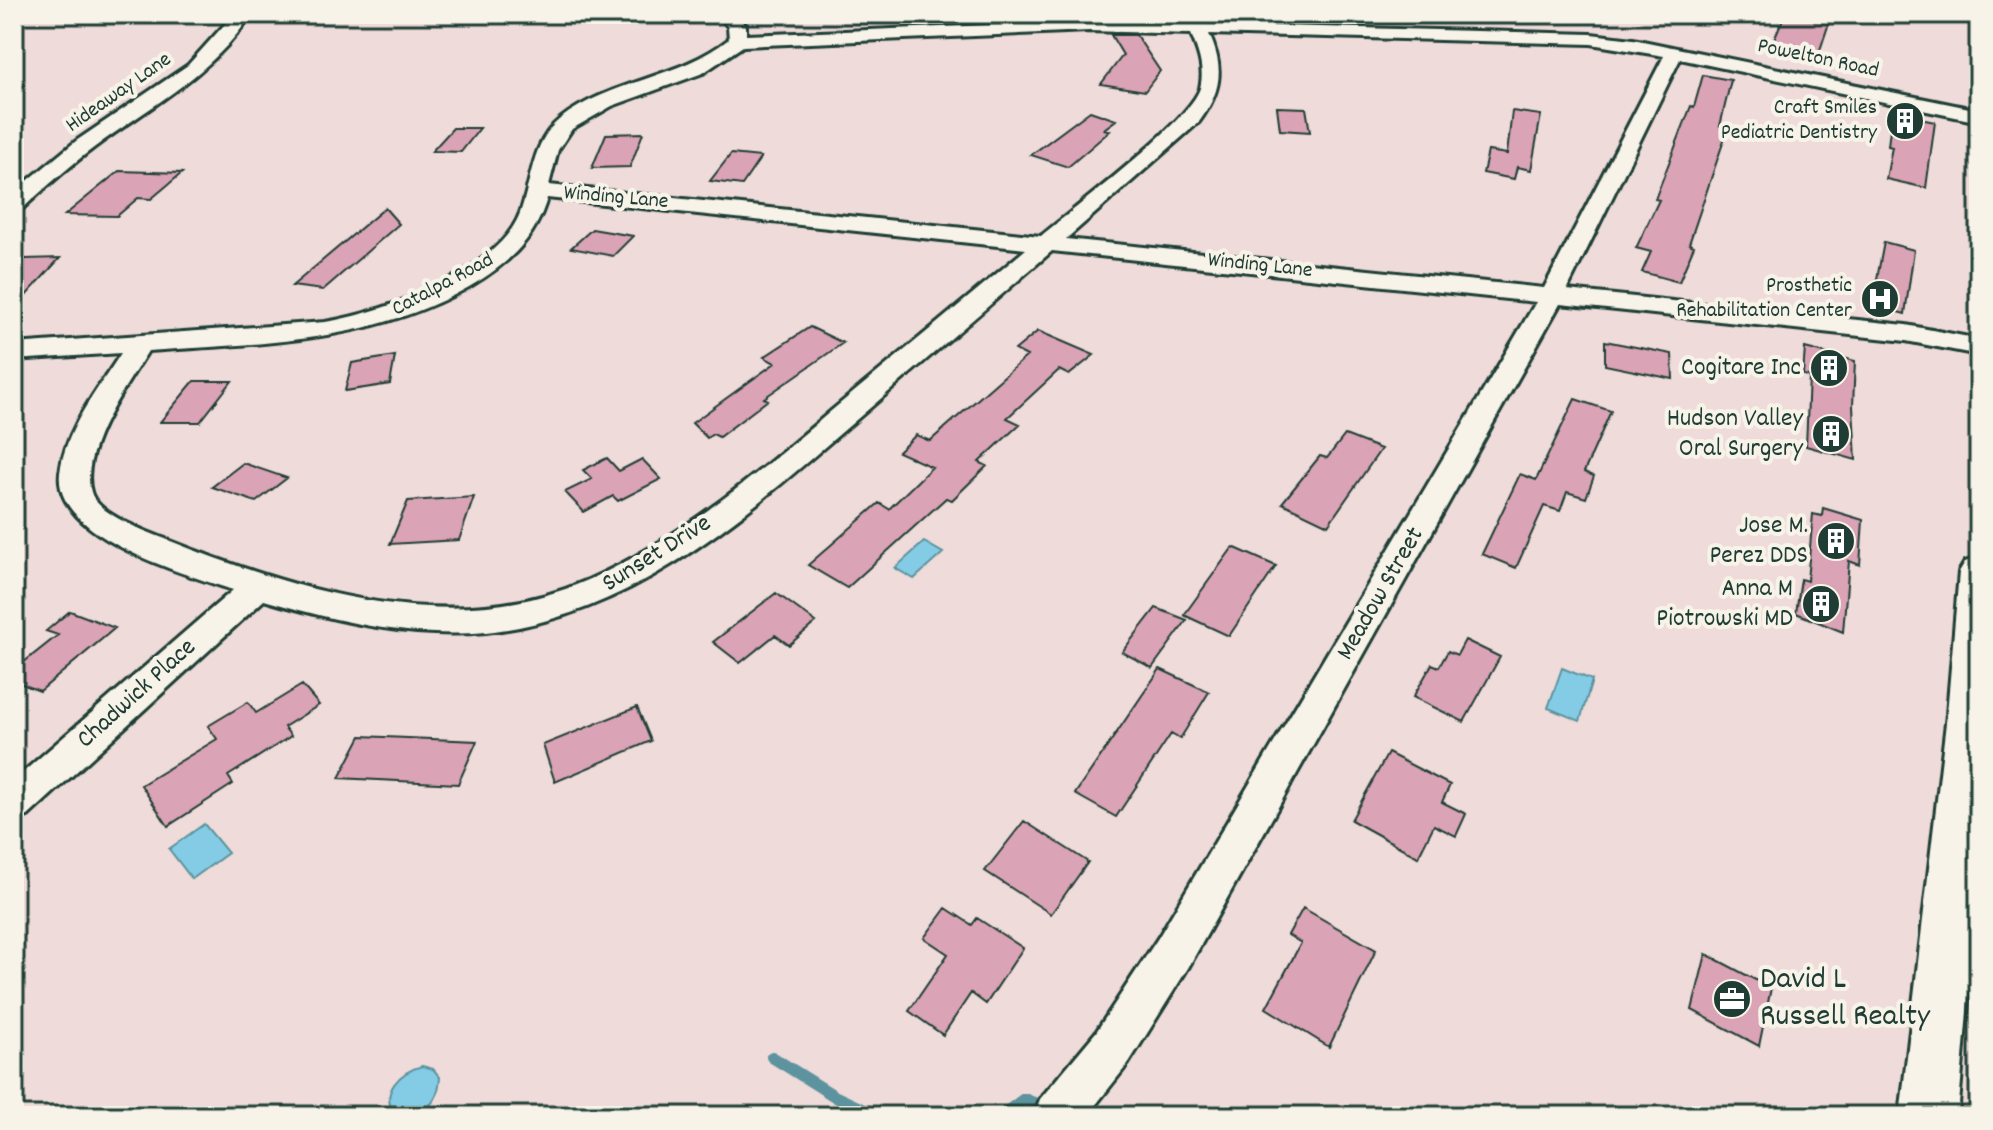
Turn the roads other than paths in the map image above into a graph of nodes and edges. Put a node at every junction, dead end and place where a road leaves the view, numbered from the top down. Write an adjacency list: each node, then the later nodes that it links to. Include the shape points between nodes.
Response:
1 (243, 14): 10 (street, Hideaway Lane, via 229,38 194,71 96,136)
2 (727, 14): 6 (street, via 737,26)
3 (1417, 14): 5 (street)
4 (1198, 29): 5 (street, Powelton Road); 6 (street, Powelton Road, via 1022,27); 11 (street, Sunset Drive, via 1212,73 1209,98)
5 (1430, 36): 7 (street, Powelton Road, via 1591,39)
6 (738, 41): 9 (street, Catalpa Road, via 701,68 566,124 549,142)
7 (1674, 54): 8 (street, Powelton Road); 12 (street, Meadow Street)
8 (1979, 116)
9 (540, 191): 11 (street, Winding Lane); 13 (street, Catalpa Road, via 515,241 493,261 399,310 351,325)
10 (14, 204)
11 (1046, 244): 12 (street, Winding Lane); 17 (street, Sunset Drive, via 740,500 655,561 587,596 486,619 425,619 340,608)
12 (1552, 296): 14 (street, Winding Lane, via 1906,333); 19 (street, Meadow Street, via 1173,953 1112,1048)
13 (139, 344): 15 (street, Catalpa Road); 17 (street, Sunset Drive, via 84,440 76,493 117,531)
14 (1979, 347)
15 (14, 352)
16 (1979, 572): 20 (main road, via 1970,714)
17 (260, 585): 18 (street, Chadwick Place)
18 (14, 804)
19 (1057, 1116)
20 (1929, 1116)

